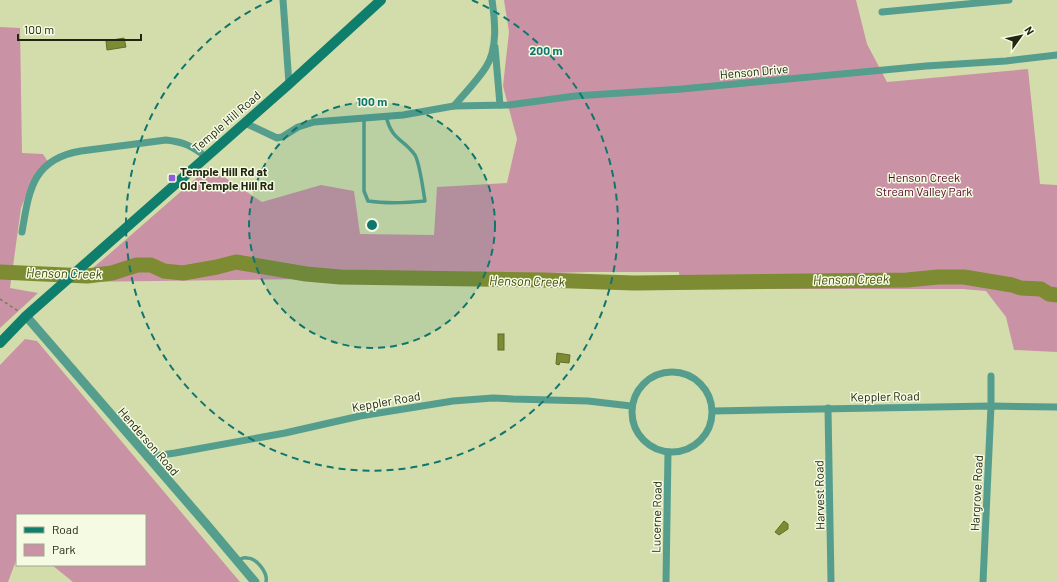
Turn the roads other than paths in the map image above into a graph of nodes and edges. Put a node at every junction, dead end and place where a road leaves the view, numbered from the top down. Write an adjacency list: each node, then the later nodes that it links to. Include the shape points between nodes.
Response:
1 (283, 0): 9 (street)
2 (381, 0): 9 (main road, Temple Hill Road)
3 (492, 0): 7 (street)
4 (1009, 0): 5 (street, via 957,6)
5 (918, 4): 6 (street)
6 (882, 12)
7 (494, 39): 10 (street); 11 (street, via 486,67)
8 (1057, 55): 10 (street, Henson Drive, via 682,89 575,96)
9 (289, 84): 14 (main road, Temple Hill Road)
10 (500, 105): 11 (street, Henson Drive)
11 (454, 106): 12 (street, Henson Drive)
12 (386, 116): 13 (street, Henson Drive); 13 (lane, via 393,134 416,156 425,200 411,203 368,201 364,191)
13 (364, 118): 14 (street, Henson Drive, via 309,123 277,138)
14 (245, 123): 15 (main road, Temple Hill Road)
15 (206, 156): 16 (street, via 191,145 166,140 81,151 62,156 47,165 33,183 27,200); 17 (main road, Temple Hill Road)
16 (22, 232)
17 (26, 316): 18 (main road, Temple Hill Road); 26 (street, Henderson Road)
18 (0, 343)
19 (991, 376): 21 (street, Hargrove Road)
20 (632, 406): 24 (street, via 641,386 649,379 658,374 674,372 690,376 699,382 711,400); 25 (street, via 632,417 640,437 658,450); 26 (street, Keppler Road, via 588,401 493,398 453,401)
21 (992, 406): 22 (street, Keppler Road); 23 (street, Keppler Road); 32 (street, Hargrove Road)
22 (1057, 407)
23 (828, 408): 24 (street, Keppler Road); 31 (street, Harvest Road)
24 (713, 411): 25 (street, via 709,430 700,442 687,450)
25 (668, 452): 30 (street, Lucerne Road)
26 (147, 457): 27 (street, Henderson Road)
27 (237, 561): 28 (street, Henderson Road); 29 (lane, via 246,557 252,559 265,573)
28 (254, 582)
29 (266, 582)
30 (666, 582)
31 (831, 582)
32 (983, 582)

